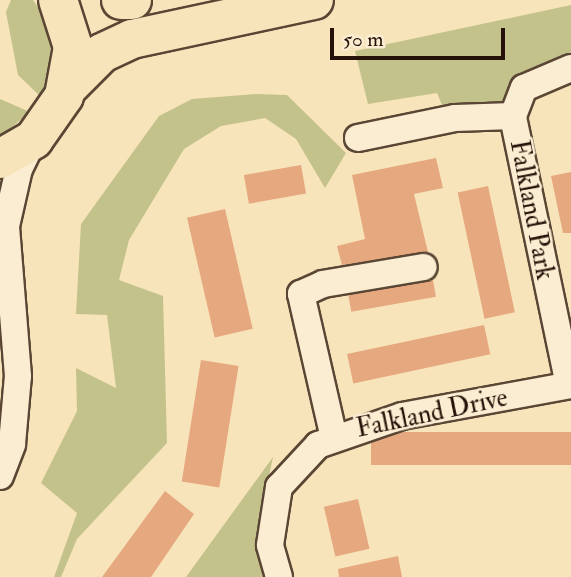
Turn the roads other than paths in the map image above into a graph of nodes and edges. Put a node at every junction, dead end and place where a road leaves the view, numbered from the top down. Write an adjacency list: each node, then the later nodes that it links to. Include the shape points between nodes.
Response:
1 (58, 0): 6 (highway, via 73,47)
2 (121, 0): 3 (highway)
3 (132, 0)
4 (314, 0): 6 (highway, via 132,39 103,53)
5 (571, 68): 7 (street, Falkland Park, via 524,88)
6 (67, 88): 9 (highway)
7 (513, 116): 8 (street, Falkland Park, via 455,118); 12 (street, Falkland Park)
8 (358, 138)
9 (34, 139): 10 (highway); 14 (street, via 19,169 6,226 18,376 12,444)
10 (0, 159)
11 (424, 267): 13 (street, via 323,284 301,295)
12 (570, 385): 13 (street, Falkland Drive, via 402,416)
13 (334, 438): 15 (street, Falkland Drive, via 299,462 279,487 270,545)
14 (0, 476)
15 (279, 577)

